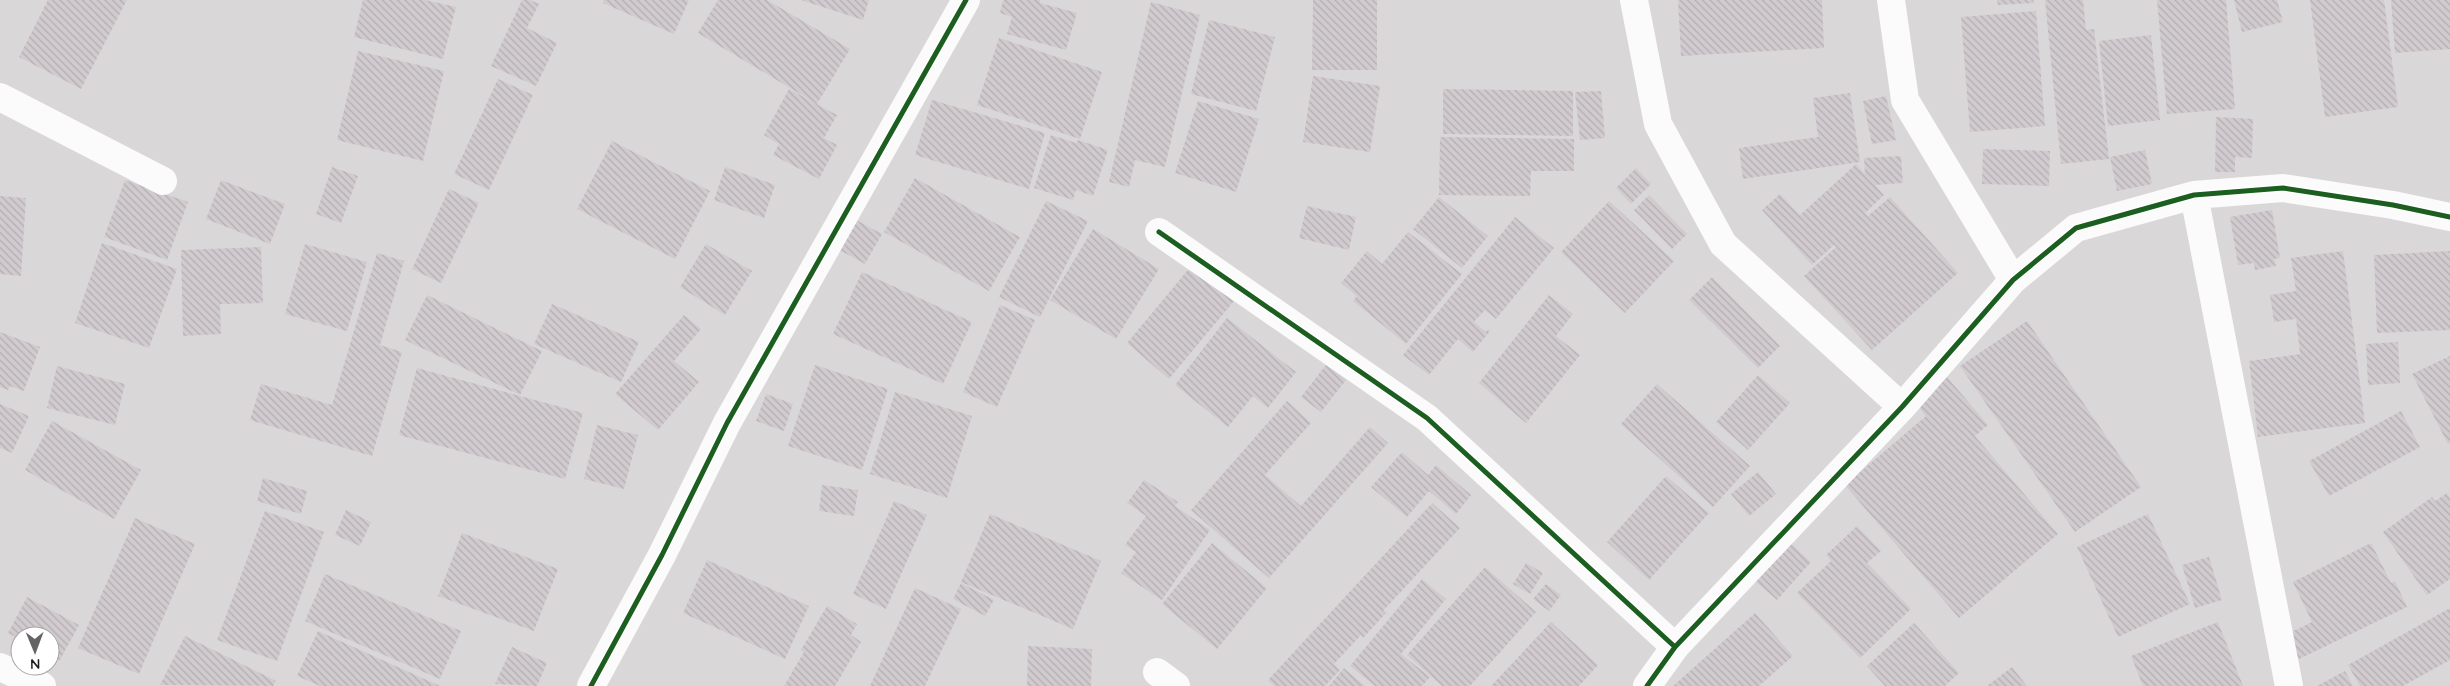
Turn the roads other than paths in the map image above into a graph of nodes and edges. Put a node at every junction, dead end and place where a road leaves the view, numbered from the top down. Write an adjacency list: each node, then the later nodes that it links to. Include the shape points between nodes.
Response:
1 (966, 0): 14 (street, via 727,423 662,555)
2 (1634, 0): 10 (street, via 1658,124 1723,244)
3 (1891, 0): 9 (street, via 1905,100)
4 (0, 97): 5 (street)
5 (163, 181)
6 (2194, 195): 7 (street, via 2283,188); 9 (street, via 2076,228); 16 (street)
7 (2450, 217)
8 (1159, 232): 11 (street, via 1427,418)
9 (2013, 280): 10 (street)
10 (1902, 407): 11 (street)
11 (1675, 647): 15 (street)
12 (0, 667): 13 (street)
13 (42, 686)
14 (591, 686)
15 (1646, 686)
16 (2289, 686)

